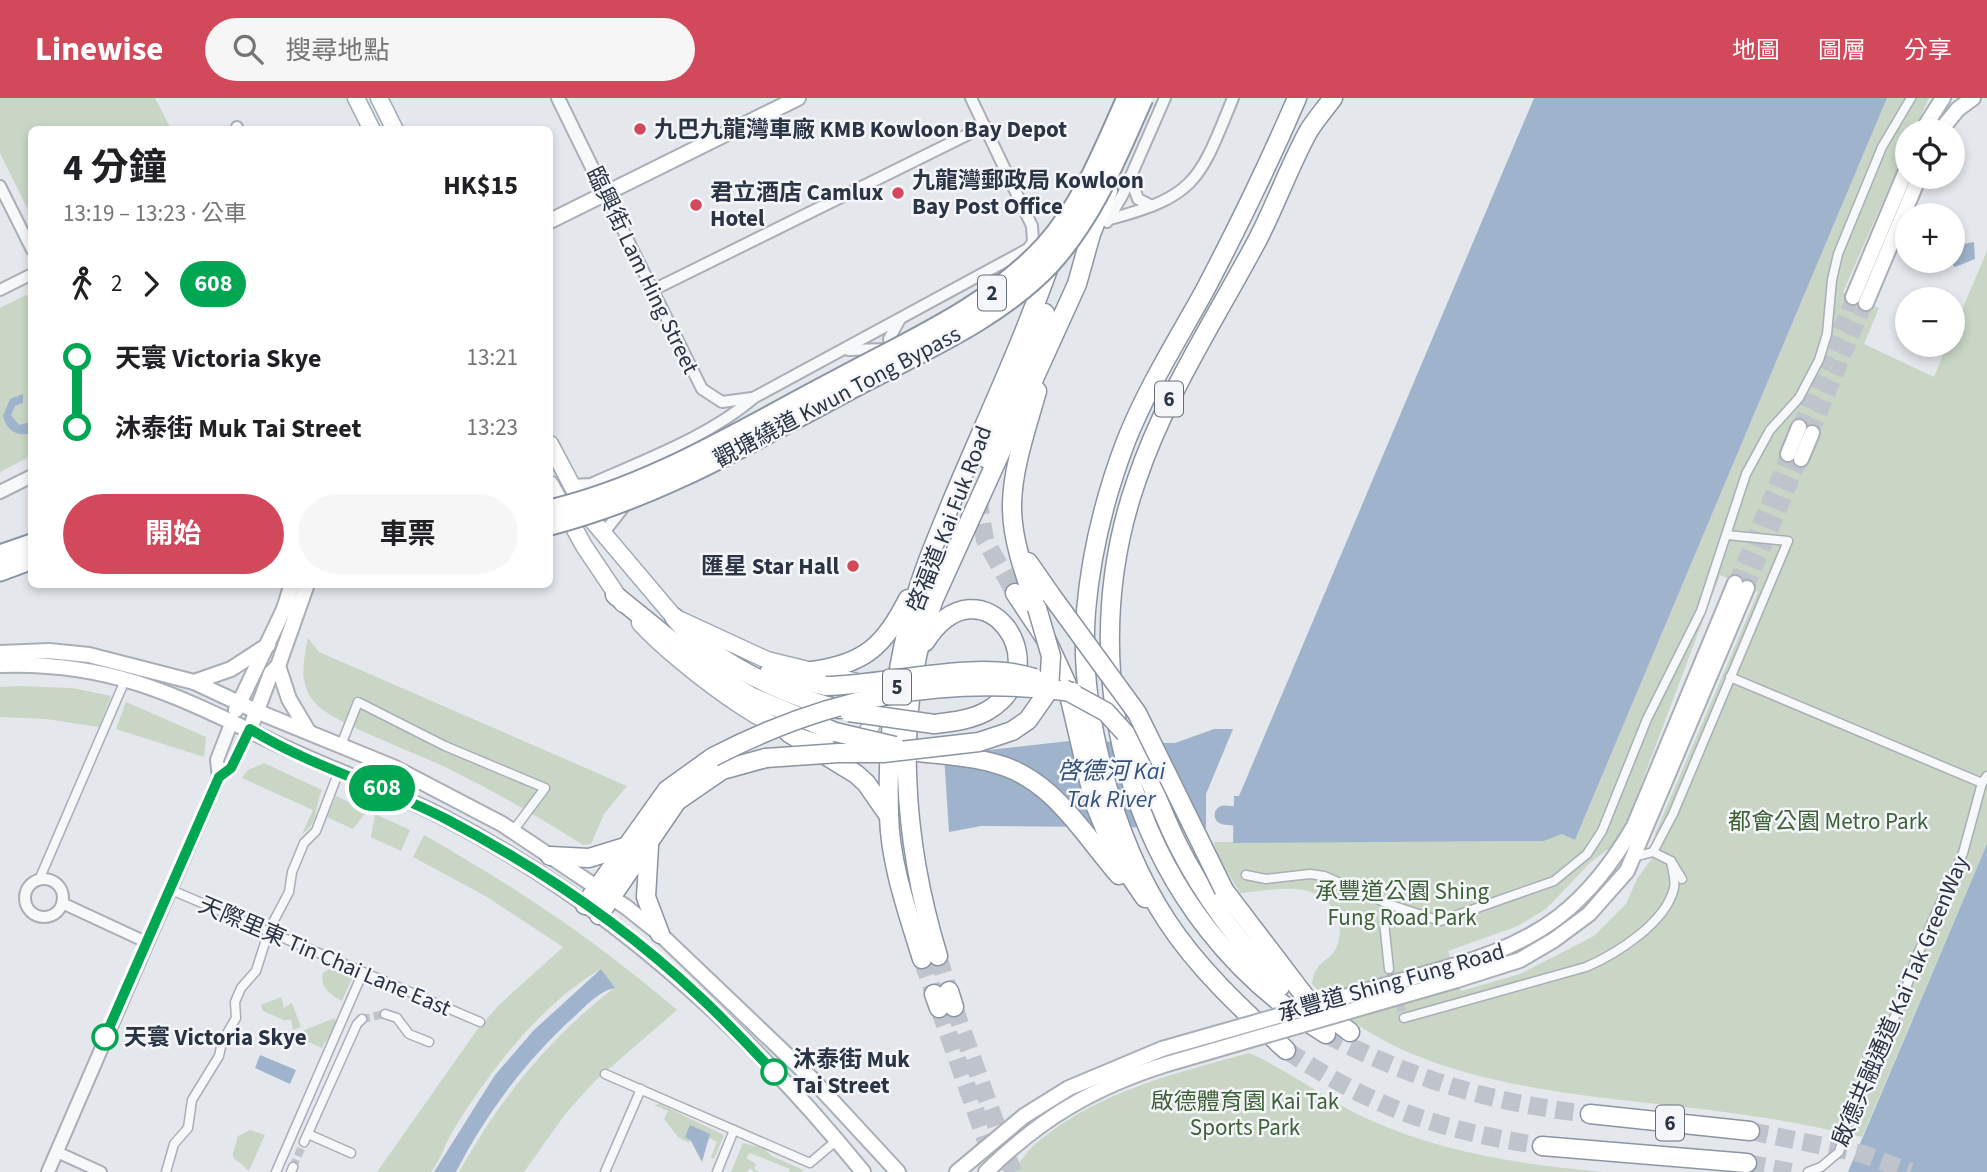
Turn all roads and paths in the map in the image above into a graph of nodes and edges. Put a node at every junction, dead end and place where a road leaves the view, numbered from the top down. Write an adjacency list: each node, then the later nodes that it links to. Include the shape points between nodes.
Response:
1 (356, 98): 19 (main road)
2 (379, 98): 20 (main road)
3 (558, 98): 25 (street, 臨興街 Lam Hing Street)
4 (971, 98): 18 (street)
5 (1119, 98): 31 (highway, 啓福道 Kai Fuk Road / 5)
6 (1126, 98): 53 (highway, 觀塘繞道 Kwun Tong Bypass / 2, bridge, via 1071,212 1046,245 999,288 952,318 684,461 620,489)
7 (1145, 98): 29 (highway, 啓福道 Kai Fuk Road / 5); 54 (highway, 觀塘繞道 Kwun Tong Bypass / 2, bridge, via 1079,226 1049,264 1007,300 947,338 695,472 617,506)
8 (1165, 98): 21 (street)
9 (1233, 98): 26 (street, via 1195,177 1182,192)
10 (1297, 98): 78 (highway, 6, via 1241,222 1142,406 1114,476 1096,537)
11 (1333, 98): 78 (highway, 6, bridge, via 1309,131 1259,237 1176,384 1135,484 1115,570 1113,693 1129,781 1161,857 1199,919 1253,977 1326,1034 1256,961 1203,890 1125,733 1106,712)
12 (1911, 98): 56 (street, via 1882,147 1838,254 1819,360 1798,398 1760,447 1738,496)
13 (1943, 98): 16 (main road)
14 (1973, 98): 17 (main road)
15 (788, 100): 25 (main road)
16 (1930, 119)
17 (1950, 119)
18 (985, 125): 32 (street, via 1033,233 1028,249); 35 (street)
19 (370, 126)
20 (393, 126)
21 (1130, 177): 26 (street, via 1138,199); 27 (street)
22 (0, 186): 30 (street)
23 (1900, 189): 24 (main road, via 1860,300)
24 (1913, 189)
25 (605, 194): 28 (main road); 35 (street, 臨興街 Lam Hing Street)
26 (1152, 206): 27 (street)
27 (1110, 219): 29 (street)
28 (553, 220)
29 (1091, 234): 40 (highway, 啓福道 Kai Fuk Road / 5, via 1077,284)
30 (28, 242)
31 (1056, 248): 47 (highway, via 1045,315); 61 (highway, 啓福道 Kai Fuk Road / 5, via 1035,312)
32 (1009, 262): 36 (street); 36 (street, via 997,292 984,304 934,331 926,330)
33 (28, 276): 34 (street)
34 (0, 290)
35 (653, 290): 42 (street, 臨興街 Lam Hing Street, via 706,394 728,403)
36 (916, 309): 37 (street)
37 (902, 317): 38 (street); 39 (street)
38 (888, 349): 39 (street); 41 (street, via 897,368)
39 (842, 351): 41 (street, via 856,357); 42 (street)
40 (1046, 358): 57 (highway, 5, via 1012,503); 69 (highway, 啓福道 Kai Fuk Road / 5, via 934,599)
41 (863, 385): 50 (street)
42 (755, 397): 45 (street, via 733,415)
43 (1806, 430): 46 (main road)
44 (553, 450): 49 (main road)
45 (651, 457): 49 (street, via 591,484); 50 (street, via 644,466 646,473)
46 (1794, 457)
47 (985, 464)
48 (28, 478): 52 (street)
49 (571, 485): 55 (main road)
50 (675, 486): 55 (street, via 625,506)
51 (553, 489): 66 (main road)
52 (0, 492)
53 (553, 509)
54 (553, 524)
55 (602, 535): 67 (main road)
56 (1727, 536): 75 (street, via 1788,541); 105 (street, via 1701,611 1647,719 1602,831 1587,854 1554,881 1440,922)
57 (1017, 544): 86 (highway, bridge, via 1051,656 1049,690 1028,720 1012,732 979,742); 118 (highway, bridge, via 1137,713 1224,890 1307,999)
58 (28, 545): 59 (highway)
59 (0, 555)
60 (28, 560): 62 (highway)
61 (927, 561): 74 (highway, via 882,642 853,662); 90 (highway, 啓福道 Kai Fuk Road / 5, via 898,673)
62 (0, 571)
63 (290, 588): 68 (main road)
64 (308, 589): 73 (main road)
65 (1015, 593): 78 (highway)
66 (615, 595): 84 (main road, via 659,643 697,675); 86 (highway, bridge, via 665,638 739,689 835,732)
67 (674, 617): 71 (highway, via 707,648); 74 (main road, via 744,651)
68 (268, 645): 77 (main road, via 231,669); 79 (main road)
69 (919, 650): 71 (highway, bridge, via 943,619 963,610 980,610 1008,627 1016,640 1018,664 1000,700 978,715 934,724 813,703); 90 (highway, 啓福道 Kai Fuk Road / 5, via 909,727 909,802 930,958 905,908)
70 (0, 653): 77 (main road, via 89,655)
71 (732, 662): 78 (highway, bridge, via 825,686 997,672)
72 (0, 665): 76 (main road, via 71,667)
73 (278, 666): 80 (main road); 83 (main road, via 289,699)
74 (812, 671): 84 (main road, via 862,684 874,699 873,724 859,739 834,746)
75 (1730, 677): 89 (street); 94 (street)
76 (126, 678): 81 (main road); 101 (street)
77 (194, 682): 79 (main road)
78 (1077, 689): 93 (highway, bridge, via 984,685 867,698 779,725 713,757 667,790); 96 (highway, 6, via 1104,775); 96 (highway, via 1084,768)
79 (239, 704): 80 (main road); 81 (main road)
80 (256, 712): 82 (main road); 83 (main road)
81 (232, 720): 82 (main road); 88 (street, via 216,760)
82 (250, 729): 87 (main road); 88 (street, via 231,768)
83 (308, 732): 85 (main road)
84 (789, 733): 90 (highway, via 856,774)
85 (341, 745): 91 (main road, via 393,767); 91 (street, via 358,702 545,788)
86 (903, 749): 92 (highway, bridge, via 766,758 722,770 677,801); 96 (highway, bridge, via 993,762 1023,774 1053,795)
87 (339, 771): 106 (main road, via 446,818); 108 (street)
88 (219, 777): 102 (street)
89 (1984, 780): 141 (street, 啟德共融通道 Kai Tak GreenWay, via 1962,853 1900,1007 1874,1055 1839,1152)
90 (889, 816)
91 (513, 831): 95 (main road)
92 (651, 836): 103 (highway); 109 (highway, via 646,897)
93 (628, 846): 95 (highway, via 589,858); 103 (highway)
94 (1653, 852): 97 (street); 98 (street)
95 (550, 856): 103 (main road)
96 (1118, 857): 107 (highway); 107 (highway, 6)
97 (1634, 857): 113 (main road, 承豐道 Shing Fung Road, via 1614,888 1554,940 1520,960); 113 (main road, 承豐道 Shing Fung Road, via 1741,585 1634,826 1613,862 1576,904 1540,932)
98 (1671, 861): 100 (street); 115 (street, via 1675,887 1662,909 1630,944 1611,956)
99 (1246, 876): 105 (street, via 1324,876)
100 (1682, 879)
101 (39, 880): 104 (street, via 58,885); 104 (street, via 30,884 25,895 32,912 49,916)
102 (169, 888): 108 (street, 天際里東 Tin Chai Lane East); 110 (street)
103 (605, 892): 106 (highway); 109 (main road)
104 (62, 903): 110 (street)
105 (1391, 905): 111 (street, via 1384,922)
106 (592, 910): 126 (main road, via 699,996)
107 (1167, 921): 120 (highway, 6, via 1219,985)
108 (269, 930): 112 (street, 天際里東 Tin Chai Lane East); 134 (street, via 257,971 241,988 235,1002 236,1018 192,1100 188,1128 174,1143)
109 (660, 934): 131 (main road, via 767,1034)
110 (146, 942): 128 (street)
111 (1389, 969)
112 (363, 972): 117 (street, 天際里東 Tin Chai Lane East); 135 (street)
113 (1455, 973): 139 (main road, 承豐道 Shing Fung Road, bridge, via 1162,1049 1101,1072 1024,1116); 140 (main road, 承豐道 Shing Fung Road, bridge, via 1107,1084 1018,1141)
114 (385, 1014): 119 (street, via 397,1018 409,1034)
115 (1404, 1018)
116 (362, 1019): 129 (street, via 306,1138)
117 (480, 1022)
118 (1350, 1032)
119 (429, 1042)
120 (1286, 1050)
121 (605, 1074): 122 (street)
122 (641, 1089): 124 (street); 136 (street)
123 (1590, 1114): 125 (highway, 6)
124 (734, 1130): 126 (street, via 810,1163); 137 (street)
125 (1750, 1132)
126 (837, 1140): 138 (main road)
127 (1542, 1146): 130 (highway, 6)
128 (57, 1152): 132 (street); 133 (street)
129 (351, 1153)
130 (1747, 1163)
131 (900, 1170)
132 (48, 1172)
133 (101, 1172)
134 (166, 1172)
135 (276, 1172)
136 (605, 1172)
137 (716, 1172)
138 (863, 1172)
139 (957, 1172)
140 (986, 1172)
141 (1808, 1172)

